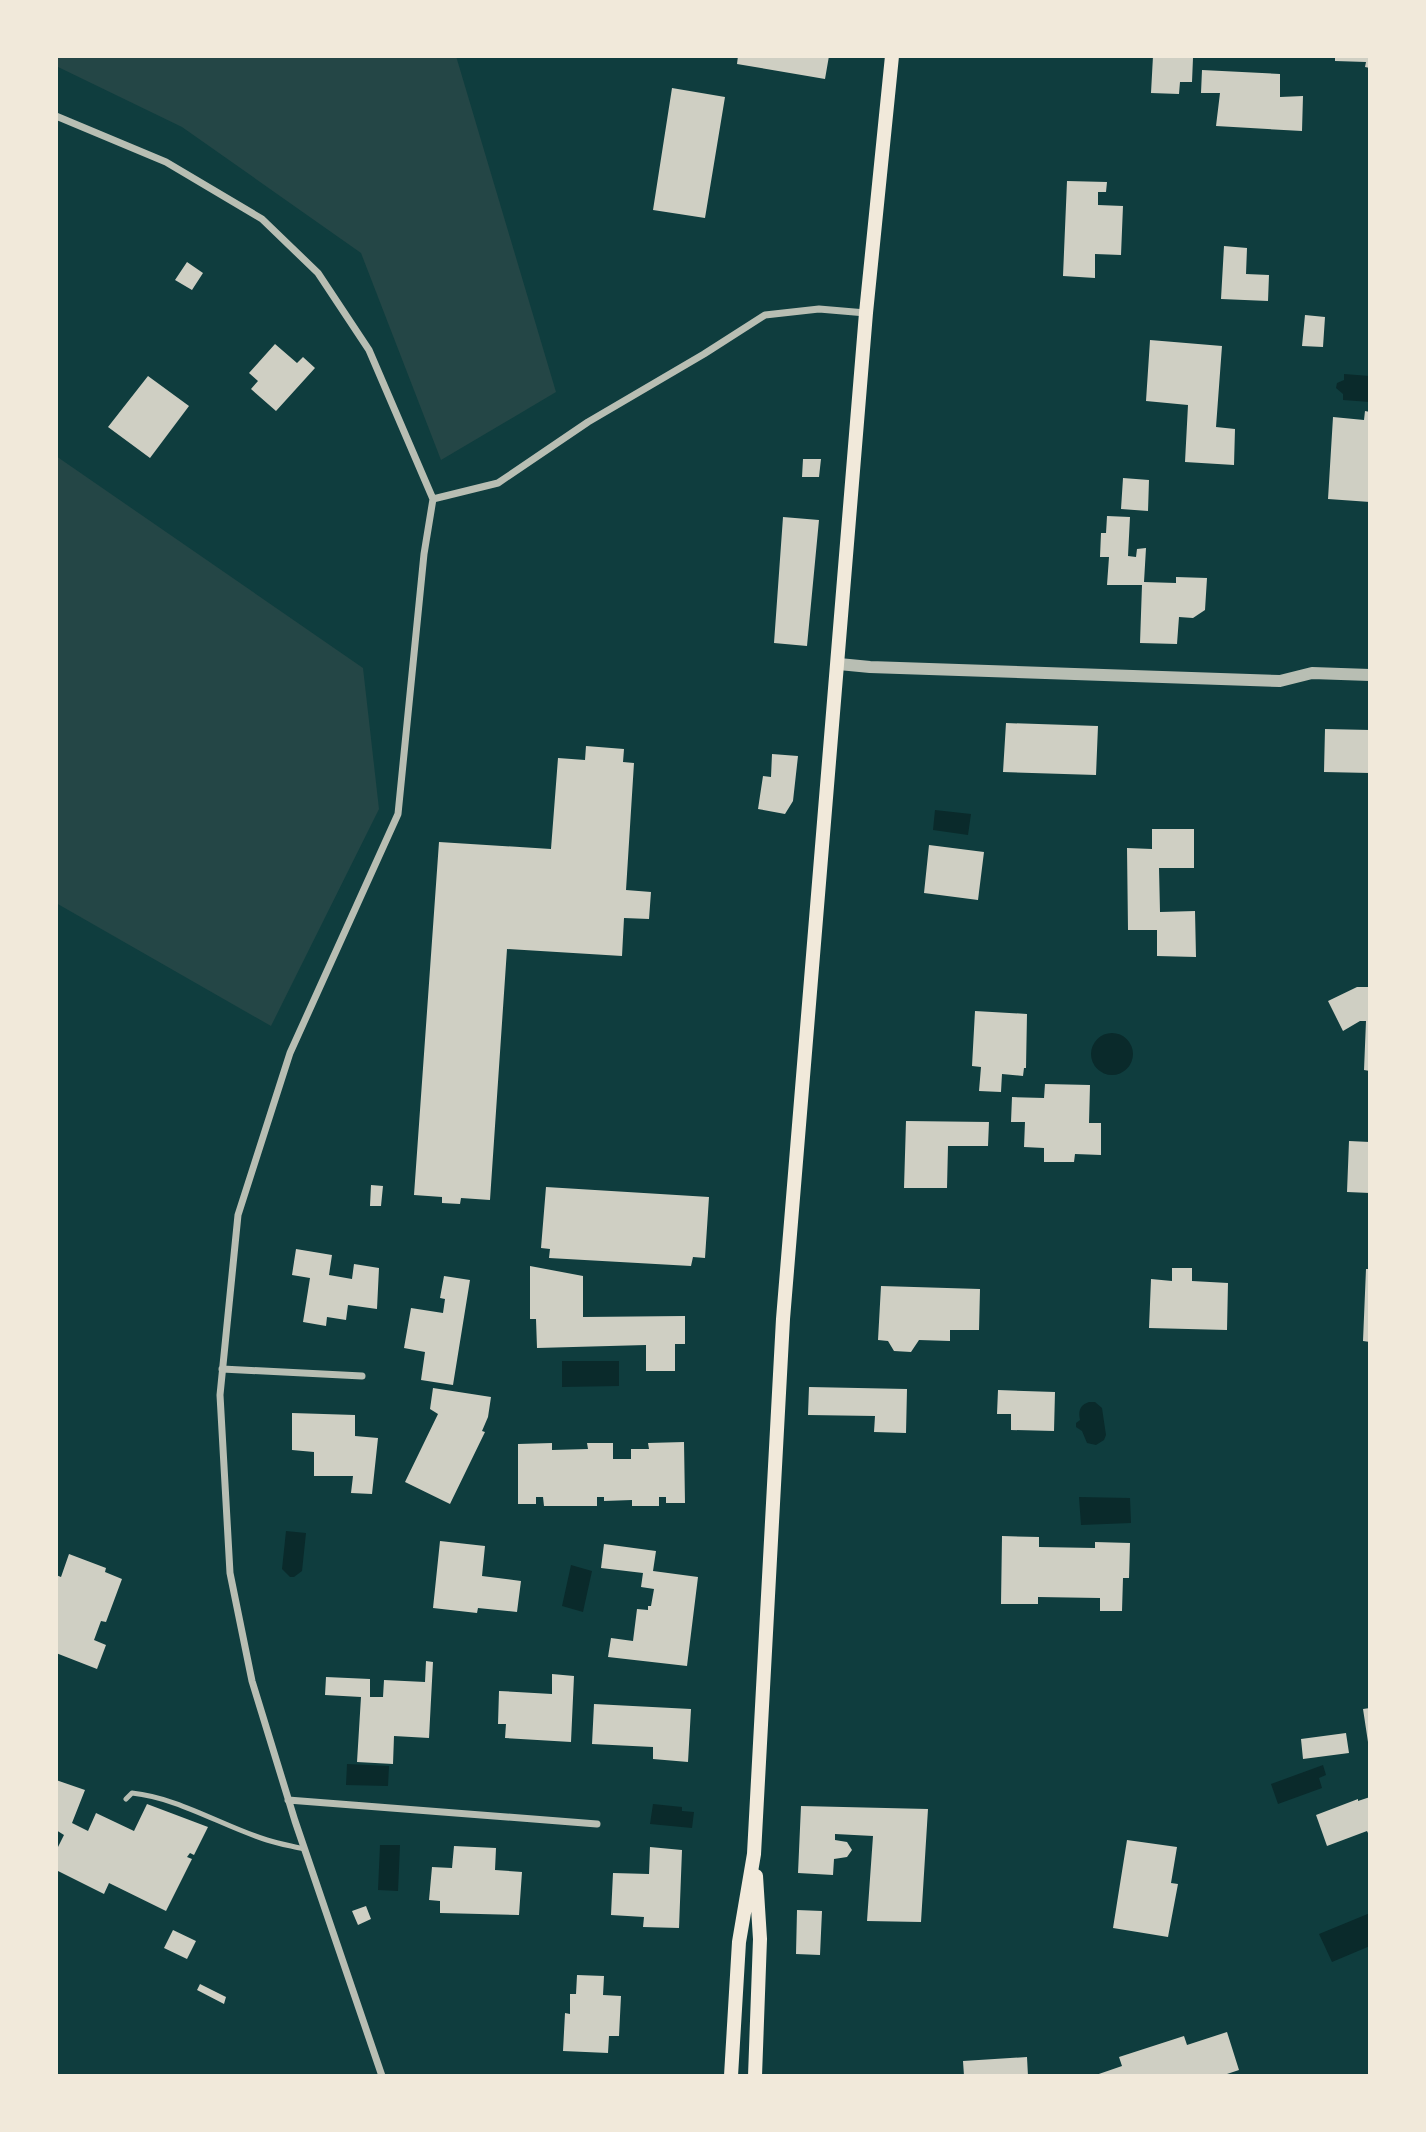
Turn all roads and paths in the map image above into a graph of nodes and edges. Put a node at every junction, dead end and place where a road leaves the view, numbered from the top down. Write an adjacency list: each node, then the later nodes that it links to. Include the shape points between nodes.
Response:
1 (892, 56): 3 (main road)
2 (56, 116): 4 (street, via 166,162 262,219 318,273 369,350)
3 (866, 313): 4 (street, via 819,309 765,316 588,422 498,483); 5 (main road)
4 (433, 499): 7 (street, via 398,814 290,1053 238,1215)
5 (838, 664): 6 (street, via 1280,681 1312,673); 13 (main road, via 783,1319)
6 (1370, 675)
7 (222, 1369): 8 (street); 10 (street, via 230,1573 252,1681)
8 (362, 1376)
9 (126, 1799): 12 (lane, via 132,1793 147,1795 267,1840)
10 (288, 1800): 11 (street); 12 (street)
11 (597, 1824)
12 (304, 1849): 14 (street)
13 (754, 1854): 15 (main road, via 739,1942); 16 (main road, via 760,1939)
14 (382, 2076)
15 (731, 2076)
16 (755, 2076)

